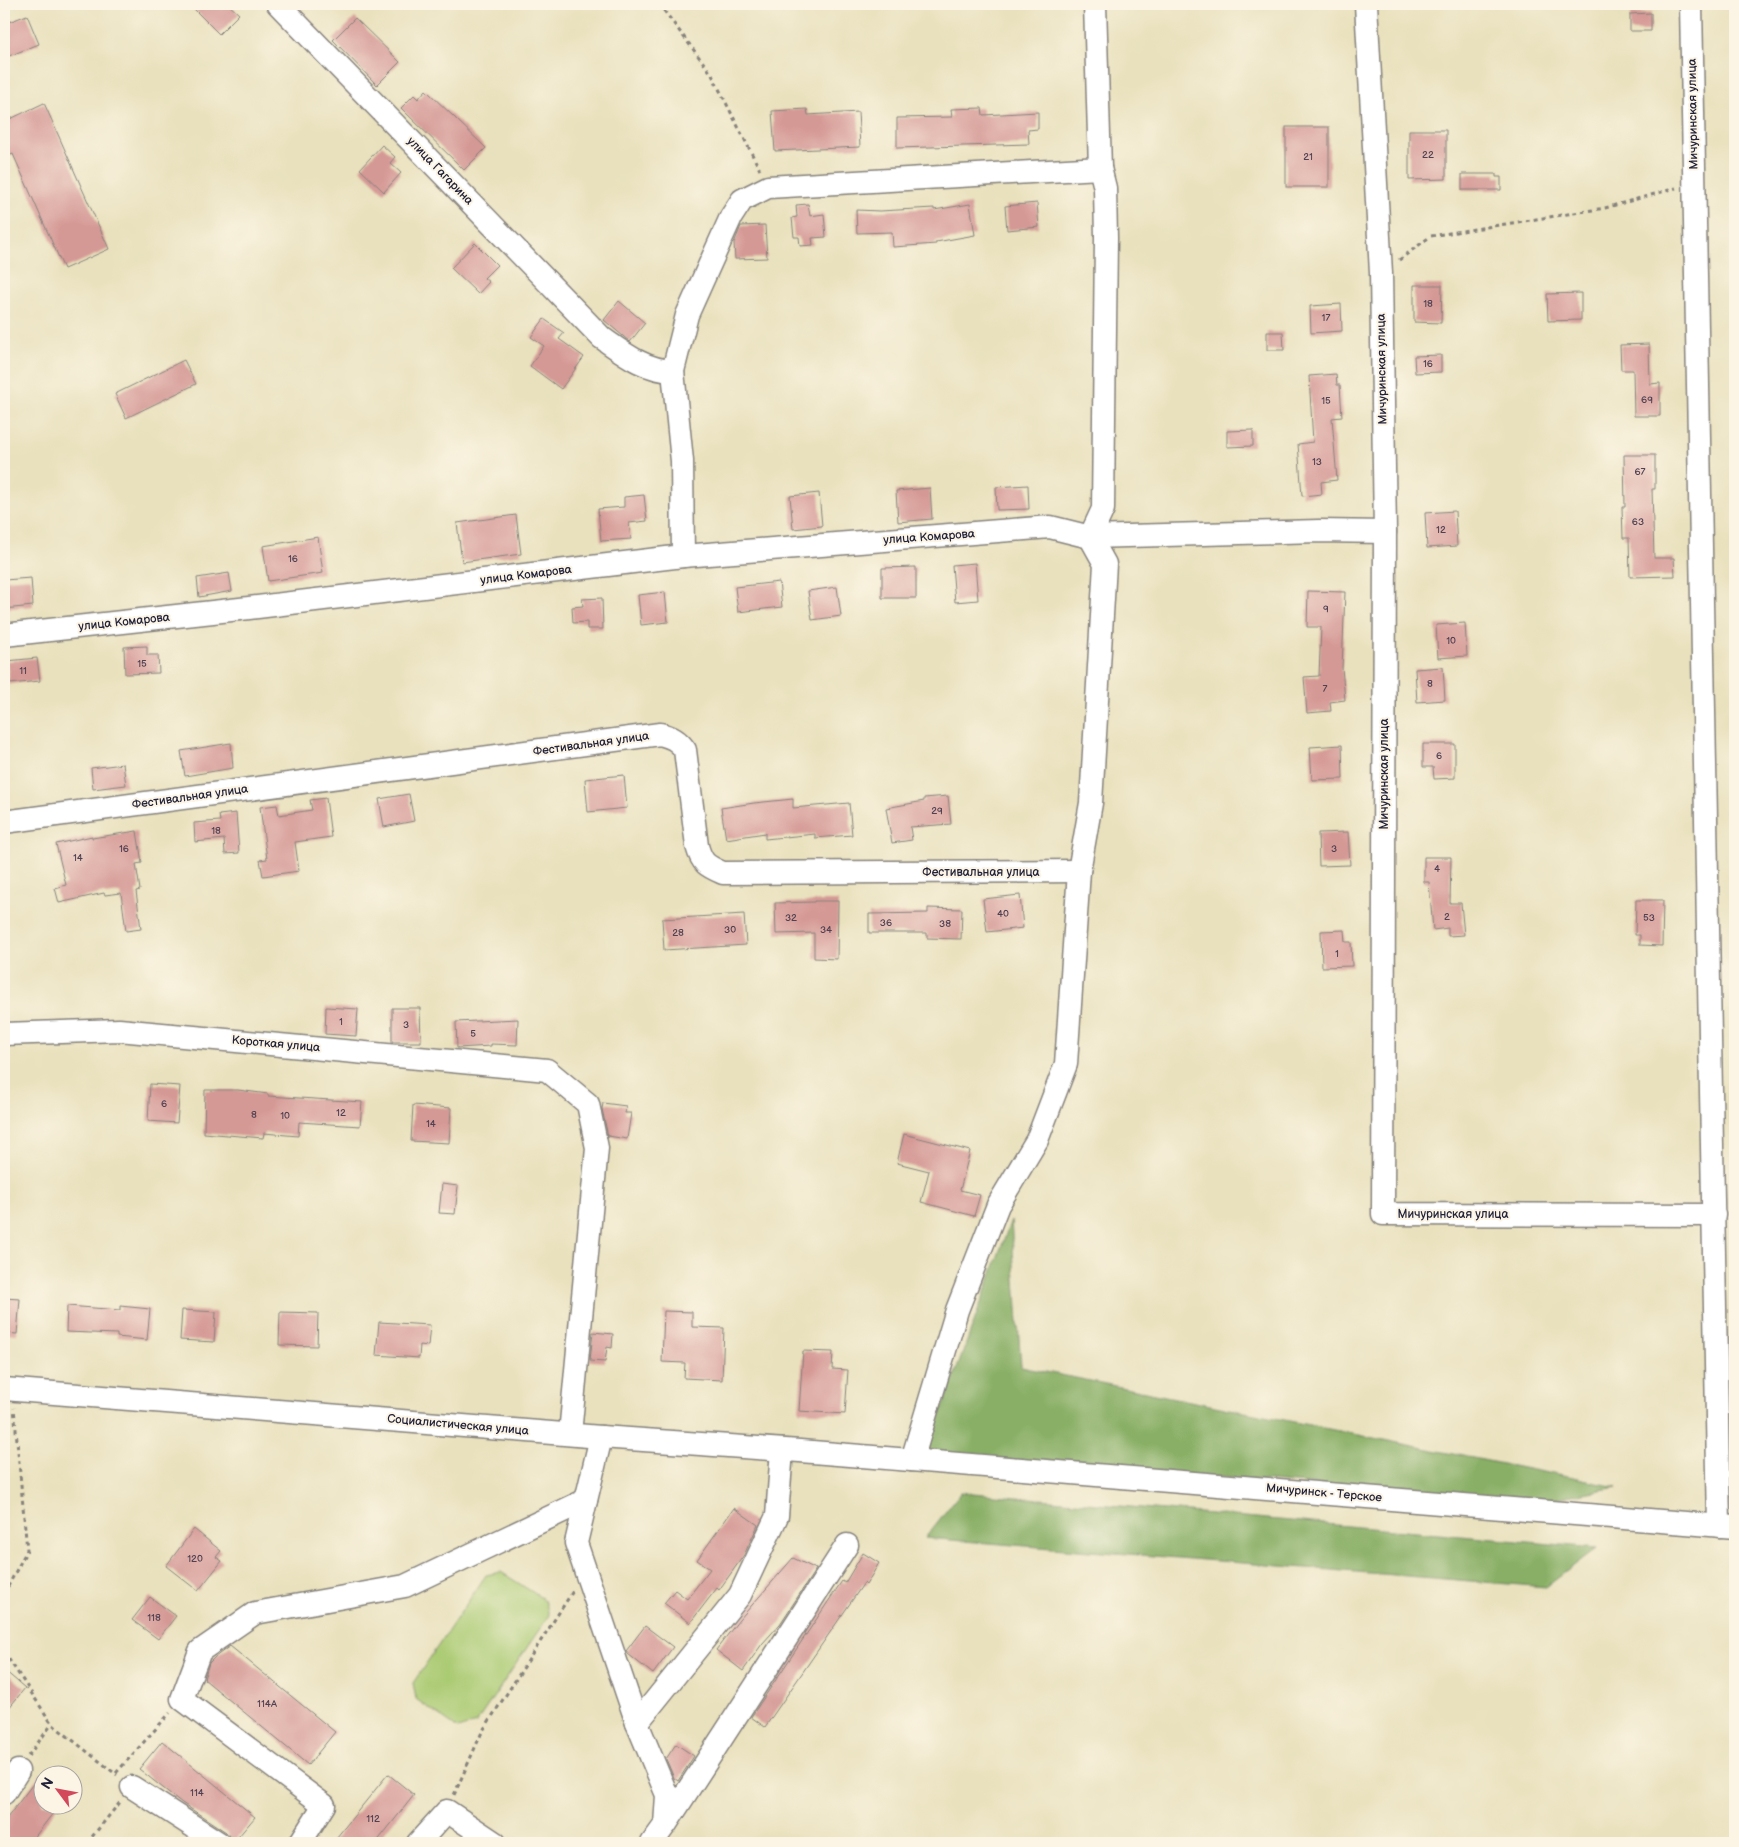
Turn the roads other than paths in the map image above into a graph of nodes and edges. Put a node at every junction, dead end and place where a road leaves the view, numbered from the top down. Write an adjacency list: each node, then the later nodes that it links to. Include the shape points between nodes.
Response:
1 (278, 4): 6 (street, улица Гагарина, via 602,338 640,364)
2 (1095, 4): 5 (street)
3 (1366, 4): 7 (street, Мичуринская улица, via 1381,273)
4 (1691, 4): 14 (street, Мичуринская улица)
5 (1100, 168): 6 (street, via 768,186 742,200 731,217 687,315); 8 (street, via 1105,188 1106,238 1103,510)
6 (673, 371): 9 (street, via 682,461)
7 (1385, 532): 8 (street, улица Комарова); 14 (street, Мичуринская улица, via 1383,1214)
8 (1090, 537): 9 (street, улица Комарова, via 1050,527); 12 (street, via 1105,564 1091,803)
9 (683, 556): 10 (street, улица Комарова)
10 (4, 635)
11 (4, 822): 12 (street, Фестивальная улица, via 660,734 679,741 685,750 701,859 723,873)
12 (1079, 871): 19 (street, via 1066,1064 1037,1140 998,1205 957,1310)
13 (4, 1034): 16 (street, Короткая улица, via 119,1030 547,1070 588,1104 597,1148)
14 (1714, 1215): 21 (street, Мичуринская улица)
15 (8, 1389): 16 (street, Социалистическая улица)
16 (570, 1434): 17 (street, Социалистическая улица)
17 (601, 1437): 18 (street, Социалистическая улица); 20 (street)
18 (782, 1450): 19 (street, Социалистическая улица); 23 (street, via 777,1516 740,1595)
19 (912, 1460): 21 (street, Мичуринск - Терское)
20 (586, 1500): 23 (street, via 576,1544); 29 (street, via 405,1586 254,1613 200,1651 182,1699 324,1805)
21 (1727, 1526)
22 (847, 1545): 27 (street)
23 (637, 1722): 27 (street, via 667,1796)
24 (18, 1771): 26 (street)
25 (123, 1780): 28 (street)
26 (4, 1793)
27 (665, 1825): 32 (street)
28 (220, 1843)
29 (300, 1843)
30 (418, 1843): 31 (street, via 446,1811)
31 (495, 1843)
32 (652, 1843)

